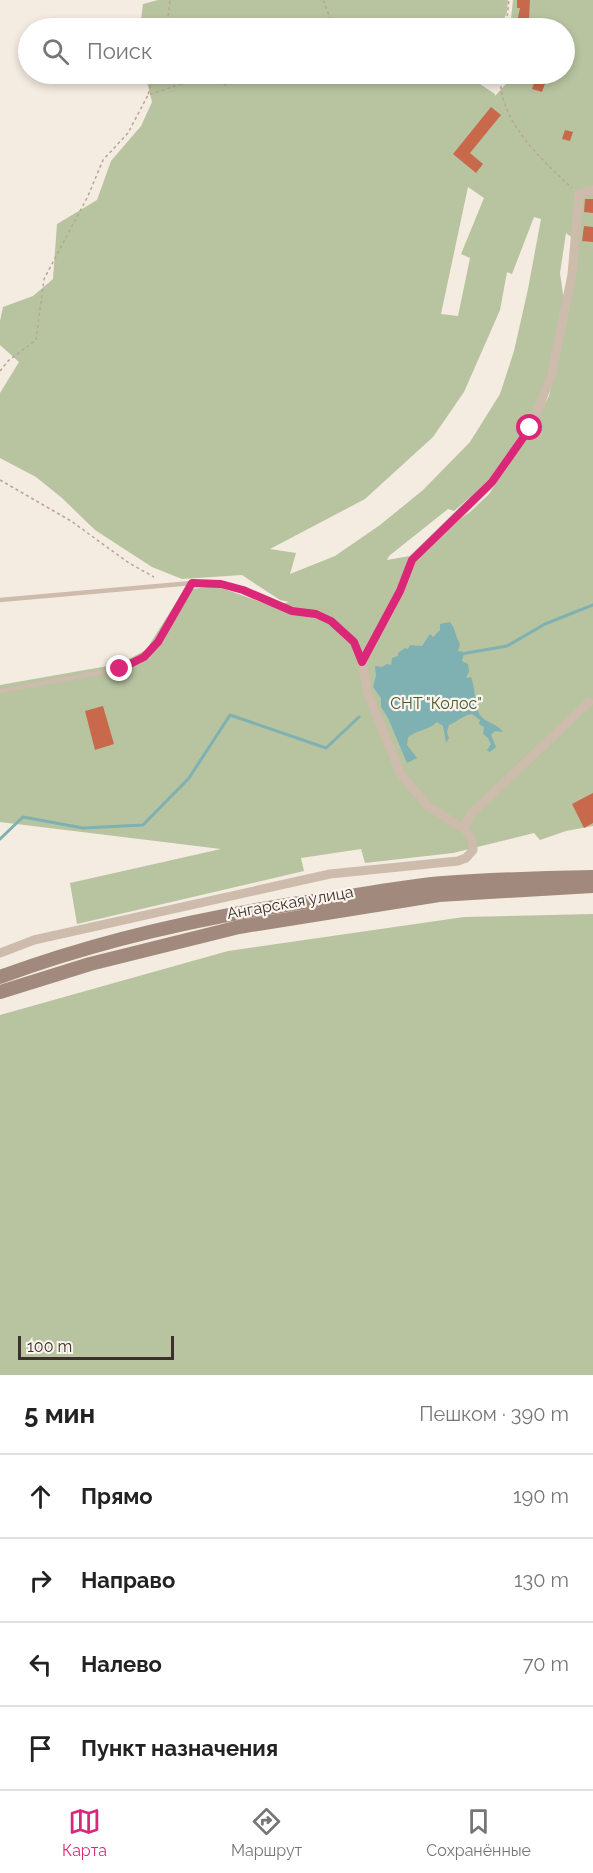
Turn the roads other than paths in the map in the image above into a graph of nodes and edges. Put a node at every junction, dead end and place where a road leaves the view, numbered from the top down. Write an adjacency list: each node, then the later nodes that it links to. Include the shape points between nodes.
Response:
1 (593, 190): 4 (street, via 579,194 572,275 556,354 530,428 492,482 412,560)
2 (192, 583): 3 (lane); 4 (lane, via 221,584 292,611 316,614 331,621 354,642); 5 (lane, via 158,642 144,657 120,669)
3 (0, 600)
4 (362, 662): 7 (street, via 368,694 401,774 428,806)
5 (0, 691)
6 (590, 702): 7 (street, via 471,814)
7 (464, 829): 10 (street, via 472,839 473,850 458,861 330,874 34,940)
8 (593, 877): 11 (main road, Ангарская улица, via 442,883 213,917 110,942)
9 (593, 886): 12 (main road, Ангарская улица, via 439,895 239,927 90,964)
10 (0, 953)
11 (0, 977)
12 (0, 992)

